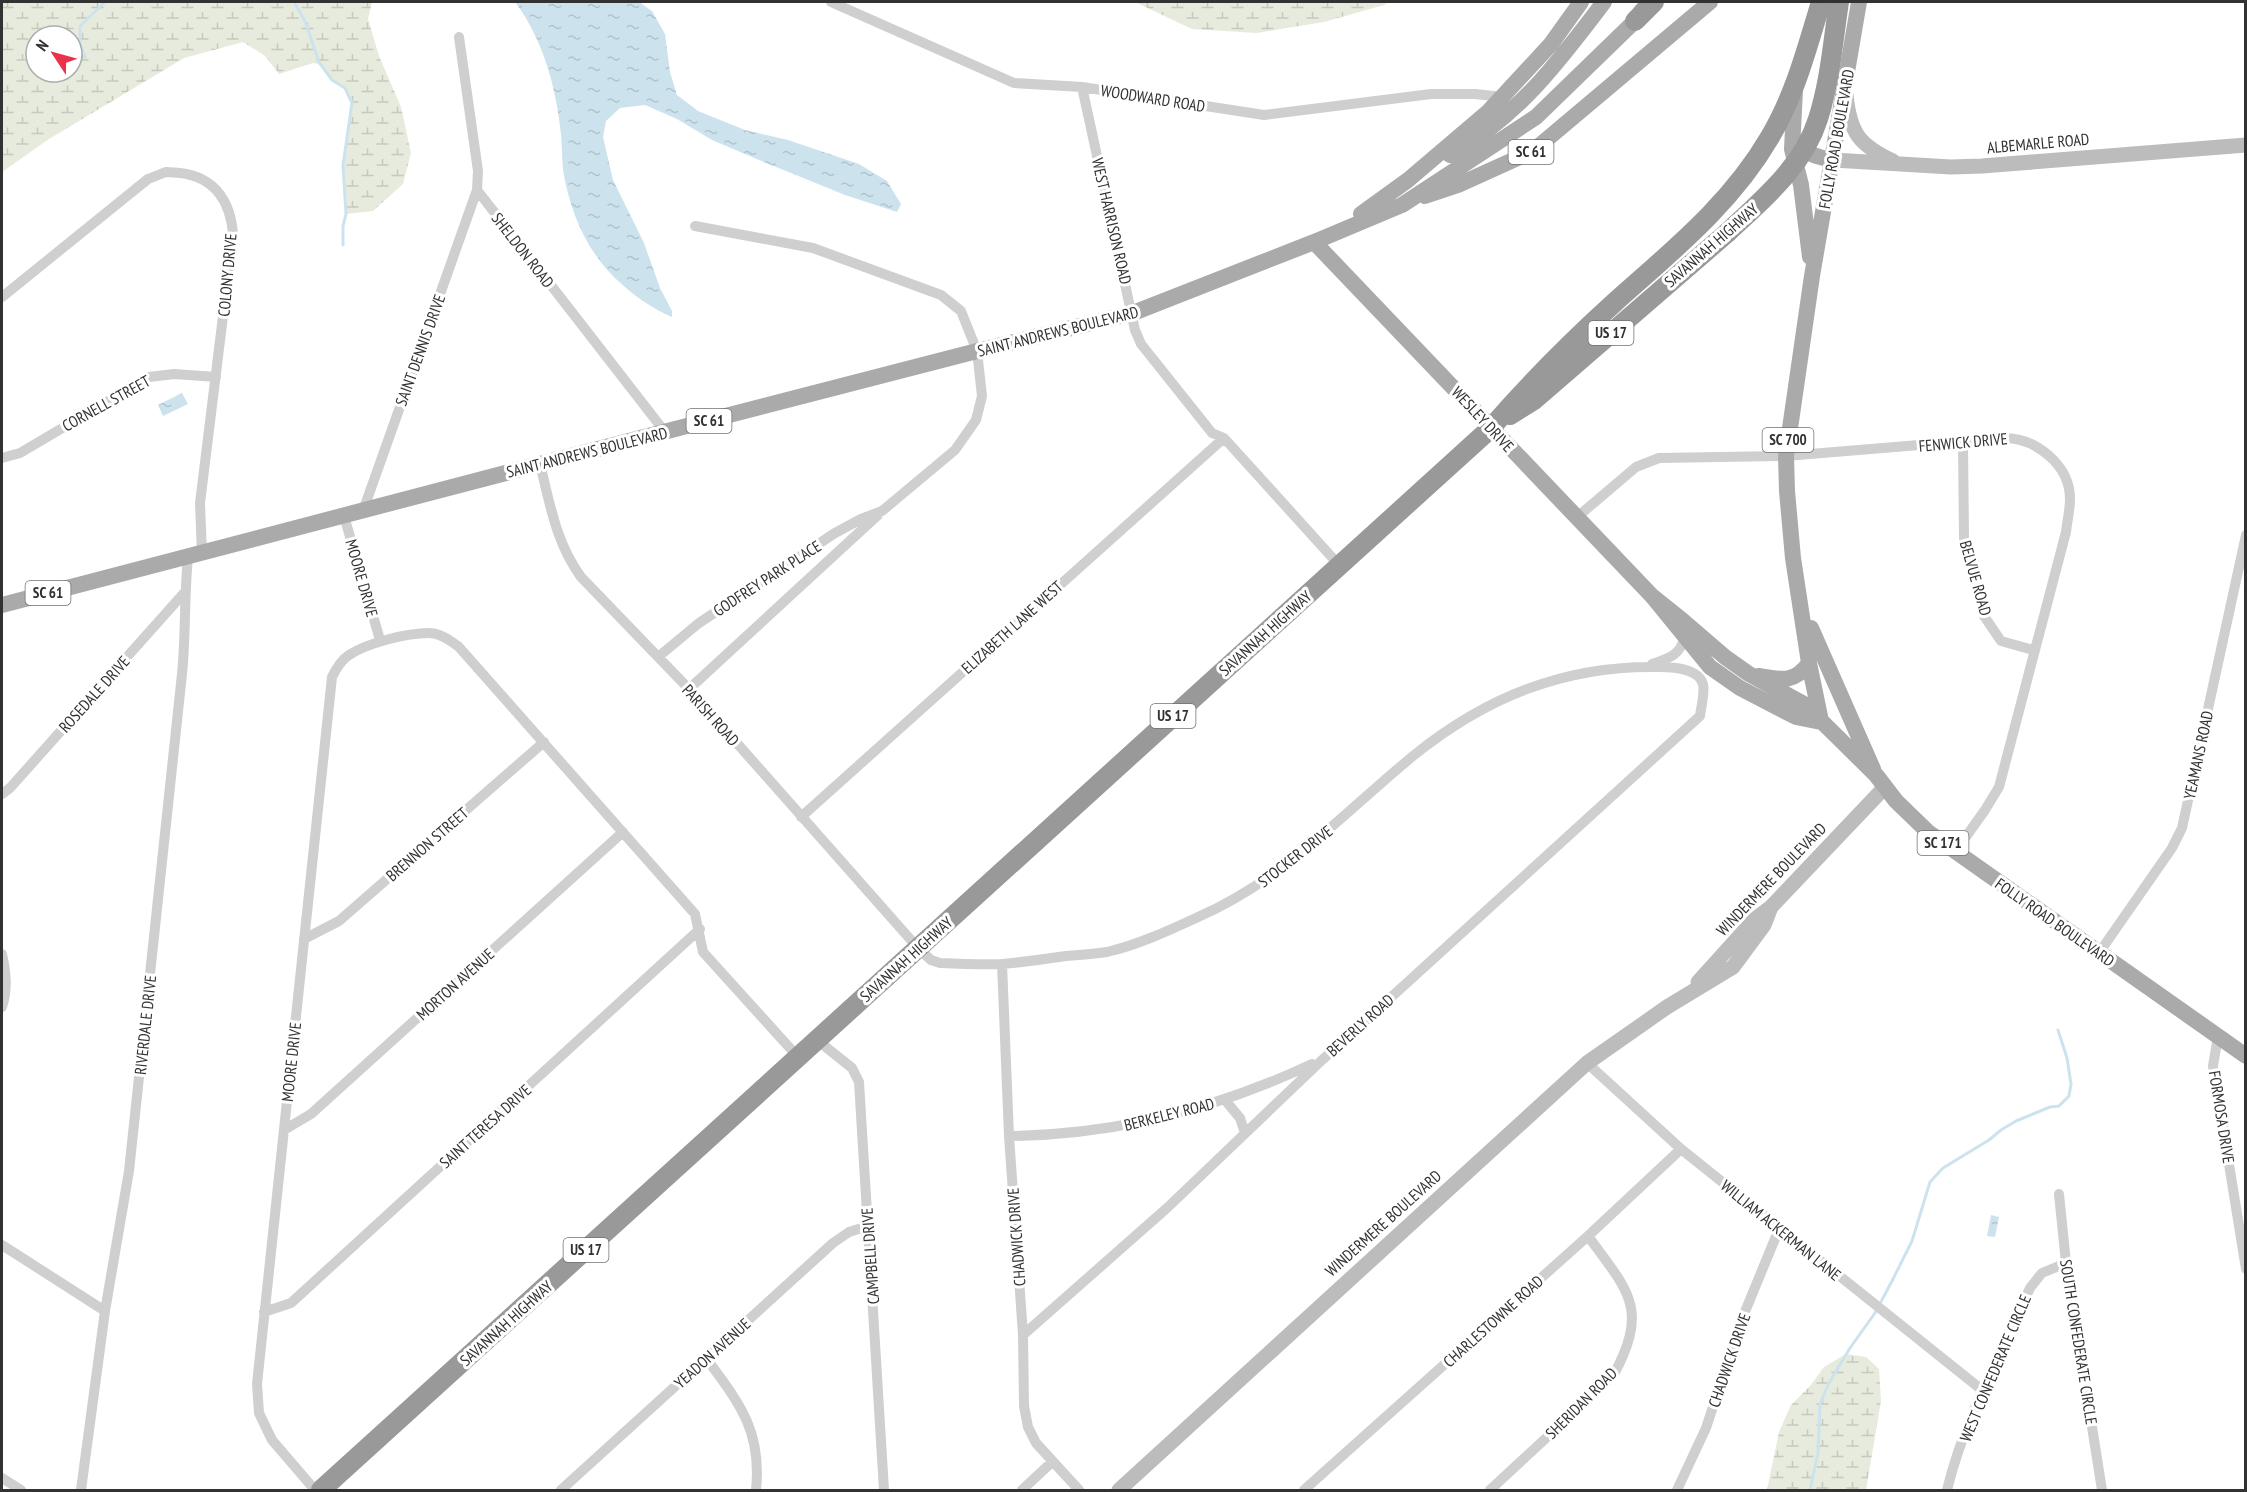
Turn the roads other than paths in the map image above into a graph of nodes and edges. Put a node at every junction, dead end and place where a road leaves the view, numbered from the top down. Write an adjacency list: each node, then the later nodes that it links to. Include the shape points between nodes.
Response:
1 (831, 2): 10 (street, WOODWARD ROAD)
2 (1581, 2): 17 (main road, SAINT ANDREWS BOULEVARD, via 1551,44)
3 (1604, 2): 23 (main road, SC 61, via 1532,93 1464,147)
4 (1648, 2): 11 (main road, SAINT ANDREWS BOULEVARD)
5 (1654, 2): 11 (highway)
6 (1710, 2): 25 (main road, SC 61, via 1533,151)
7 (1821, 2): 15 (highway, SAVANNAH HIGHWAY / US 17)
8 (1839, 2): 34 (highway, SAVANNAH HIGHWAY / US 17, bridge, via 1818,120 1773,190 1534,400)
9 (1859, 2): 13 (main road, FOLLY ROAD BOULEVARD / SC 700)
10 (844, 4): 14 (street, WOODWARD ROAD, via 1014,83)
11 (1635, 21): 25 (main road, SAINT ANDREWS BOULEVARD, via 1536,117)
12 (459, 37): 24 (street, via 478,171)
13 (1845, 86): 21 (main road, FOLLY ROAD BOULEVARD / SC 700); 22 (street, via 1850,125 1860,139 1872,151)
14 (1082, 87): 16 (street, WOODWARD ROAD, via 1264,115 1431,94); 31 (street, WEST HARRISON ROAD)
15 (1796, 87): 19 (main road, FOLLY ROAD BOULEVARD); 34 (highway, SAVANNAH HIGHWAY / US 17, via 1770,138 1728,197 1527,386)
16 (1475, 94): 17 (street, WOODWARD ROAD); 18 (street)
17 (1503, 97): 18 (main road, SAINT ANDREWS BOULEVARD)
18 (1489, 111): 23 (main road, SAINT ANDREWS BOULEVARD)
19 (1792, 135): 21 (main road, via 1801,148 1814,156); 29 (main road, FOLLY ROAD BOULEVARD / SC 700)
20 (2246, 145): 22 (street, ALBEMARLE ROAD, via 1983,166)
21 (1833, 160): 22 (street, ALBEMARLE ROAD); 29 (main road, FOLLY ROAD BOULEVARD / SC 700)
22 (1901, 164)
23 (1408, 180): 27 (main road, SAINT ANDREWS BOULEVARD / SC 61)
24 (477, 190): 35 (street, SHELDON ROAD); 41 (street, SAINT DENNIS DRIVE)
25 (1402, 205): 27 (main road, SAINT ANDREWS BOULEVARD / SC 61)
26 (695, 226): 32 (street, GODFREY PARK PLACE, via 813,248 941,295 961,312)
27 (1339, 230): 28 (main road, SAINT ANDREWS BOULEVARD / SC 61)
28 (1314, 242): 31 (main road, SAINT ANDREWS BOULEVARD / SC 61); 34 (main road, WESLEY DRIVE)
29 (1812, 276): 38 (main road, FOLLY ROAD BOULEVARD / SC 700)
30 (2, 297): 33 (street, COLONY DRIVE, via 148,179 168,172 202,178 217,190 232,218)
31 (1133, 313): 32 (main road, SAINT ANDREWS BOULEVARD / SC 61); 36 (street, WEST HARRISON ROAD, via 1141,344 1212,434)
32 (977, 351): 35 (main road, SAINT ANDREWS BOULEVARD / SC 61); 42 (street, GODFREY PARK PLACE, via 982,396 976,420 955,450)
33 (216, 377): 39 (street, CORNELL STREET, via 149,377 20,453); 46 (street, COLONY DRIVE)
34 (1491, 428): 44 (main road, WESLEY DRIVE); 47 (highway, SAVANNAH HIGHWAY / US 17)
35 (665, 432): 40 (main road, SAINT ANDREWS BOULEVARD / SC 61)
36 (1224, 438): 47 (street, WEST HARRISON ROAD); 65 (street, ELIZABETH LANE WEST)
37 (1962, 442): 38 (street, FENWICK DRIVE); 54 (street, BELVUE ROAD, via 1964,538 1984,616 2001,640); 54 (street, FENWICK DRIVE, via 2016,438 2033,445 2061,468 2070,497 2066,532)
38 (1786, 456): 44 (street, FENWICK DRIVE, via 1659,458 1636,466); 50 (main road, FOLLY ROAD BOULEVARD / SC 700, via 1793,558)
39 (2, 458)
40 (540, 464): 41 (main road, SAINT ANDREWS BOULEVARD / SC 61); 55 (street, PARISH ROAD, via 568,560)
41 (363, 511): 43 (main road, SAINT ANDREWS BOULEVARD / SC 61)
42 (882, 511): 55 (street, GODFREY PARK PLACE, via 835,533 699,623); 59 (street, GODFREY PARK PLACE)
43 (344, 516): 46 (main road, SAINT ANDREWS BOULEVARD / SC 61); 53 (street, MOORE DRIVE)
44 (1576, 518): 49 (main road, WESLEY DRIVE)
45 (2246, 535): 72 (street, YEAMANS ROAD, via 2182,828)
46 (195, 556): 48 (street, RIVERDALE DRIVE); 51 (main road, SAINT ANDREWS BOULEVARD / SC 61)
47 (1339, 565): 71 (highway, SAVANNAH HIGHWAY / US 17)
48 (184, 593): 64 (street, ROSEDALE DRIVE); 95 (street, RIVERDALE DRIVE, via 186,634 129,1171)
49 (1652, 596): 52 (main road, WESLEY DRIVE); 58 (main road, WESLEY DRIVE)
50 (1801, 604): 56 (main road, FOLLY ROAD BOULEVARD / SC 700); 63 (main road, FOLLY ROAD BOULEVARD / SC 700)
51 (2, 605)
52 (1684, 638): 57 (street, STOCKER DRIVE, via 1683,646 1671,657); 61 (main road, WESLEY DRIVE, via 1710,667 1740,688 1796,717)
53 (380, 640): 62 (street, MOORE DRIVE, via 429,633 442,635 458,646); 70 (street, MOORE DRIVE, via 348,655 332,677)
54 (2034, 650): 67 (street, FENWICK DRIVE, via 1999,787)
55 (658, 657): 59 (street, PARISH ROAD)
56 (1809, 663): 58 (main road, via 1795,677); 61 (main road, FOLLY ROAD BOULEVARD / SC 700)
57 (1643, 667): 60 (street, STOCKER DRIVE, via 1672,667 1699,677 1703,685); 74 (street, STOCKER DRIVE, via 1574,675 1537,684 1490,705 1413,756 1296,859 1253,890 1198,918 1107,952)
58 (1749, 674): 61 (main road, WESLEY DRIVE, via 1804,704)
59 (690, 689): 65 (street, PARISH ROAD)
60 (1700, 716): 81 (street, BEVERLY ROAD)
61 (1821, 722): 63 (main road, FOLLY ROAD BOULEVARD / SC 171)
62 (544, 742): 66 (street, MOORE DRIVE); 70 (street, BRENNON STREET, via 339,921)
63 (1881, 781): 67 (main road, FOLLY ROAD BOULEVARD / SC 171, via 1919,824); 68 (street, WINDERMERE BOULEVARD)
64 (2, 794)
65 (801, 817): 71 (street, PARISH ROAD)
66 (623, 832): 69 (street, MOORE DRIVE, via 695,914); 84 (street, MORTON AVENUE, via 311,1114)
67 (1955, 852): 72 (main road, FOLLY ROAD BOULEVARD / SC 171)
68 (1771, 907): 75 (street, WINDERMERE BOULEVARD); 75 (street, WINDERMERE BOULEVARD, via 1764,925 1733,967)
69 (700, 929): 80 (street, MOORE DRIVE, via 704,952); 96 (street, SAINT TERESA DRIVE, via 291,1304)
70 (304, 939): 84 (street, MOORE DRIVE)
71 (918, 948): 74 (street, STOCKER DRIVE, via 940,963); 78 (highway, SAVANNAH HIGHWAY / US 17)
72 (2099, 953): 77 (main road, FOLLY ROAD BOULEVARD / SC 171)
73 (2, 954): 76 (street, via 6,970)
74 (1002, 964): 86 (street, CHADWICK DRIVE)
75 (1683, 996): 82 (street, WINDERMERE BOULEVARD)
76 (2, 1006)
77 (2218, 1036): 79 (main road, FOLLY ROAD BOULEVARD / SC 171); 94 (street, FORMOSA DRIVE, via 2213,1066)
78 (817, 1040): 80 (highway, SAVANNAH HIGHWAY / US 17); 89 (street, CAMPBELL DRIVE, via 852,1068 859,1082)
79 (2246, 1056)
80 (798, 1057): 105 (highway, SAVANNAH HIGHWAY / US 17)
81 (1321, 1060): 83 (street, BERKELEY ROAD); 85 (street, BEVERLY ROAD)
82 (1587, 1063): 87 (street, WILLIAM ACKERMAN LANE); 111 (street, WINDERMERE BOULEVARD)
83 (1225, 1100): 85 (street, via 1240,1118); 86 (street, BERKELEY ROAD, via 1116,1127 1048,1136)
84 (284, 1130): 96 (street, MOORE DRIVE)
85 (1245, 1133): 97 (street, BEVERLY ROAD)
86 (1009, 1136): 97 (street, CHADWICK DRIVE)
87 (1681, 1149): 90 (street, WILLIAM ACKERMAN LANE); 91 (street, CHARLESTOWNE ROAD)
88 (2059, 1194): 93 (street, SOUTH CONFEDERATE CIRCLE)
89 (868, 1226): 98 (street, YEADON AVENUE, via 833,1243); 108 (street, CAMPBELL DRIVE)
90 (1779, 1228): 99 (street, WILLIAM ACKERMAN LANE); 114 (street, CHADWICK DRIVE, via 1742,1319 1706,1428)
91 (1588, 1236): 112 (street, CHARLESTOWNE ROAD); 113 (street, SHERIDAN ROAD, via 1630,1298 1632,1322 1624,1356 1613,1376)
92 (2, 1245): 95 (street)
93 (2066, 1263): 99 (street, WEST CONFEDERATE CIRCLE, via 2042,1274 2030,1288); 116 (street, SOUTH CONFEDERATE CIRCLE)
94 (2246, 1269)
95 (105, 1311): 103 (street, RIVERDALE DRIVE)
96 (264, 1312): 104 (street, MOORE DRIVE, via 257,1384 259,1413 272,1440)
97 (1023, 1335): 100 (street, CHADWICK DRIVE, via 1028,1427)
98 (706, 1358): 106 (street, YEADON AVENUE); 107 (street, via 733,1394 752,1434 758,1466)
99 (1982, 1390): 115 (street, WEST CONFEDERATE CIRCLE)
100 (1052, 1462): 109 (street); 110 (street, CHADWICK DRIVE)
101 (2, 1478): 102 (street)
102 (21, 1491)
103 (81, 1491)
104 (315, 1491)
105 (321, 1491)
106 (561, 1491)
107 (756, 1491)
108 (884, 1491)
109 (1022, 1491)
110 (1079, 1491)
111 (1119, 1491)
112 (1304, 1491)
113 (1490, 1491)
114 (1677, 1491)
115 (1947, 1491)
116 (2102, 1491)

